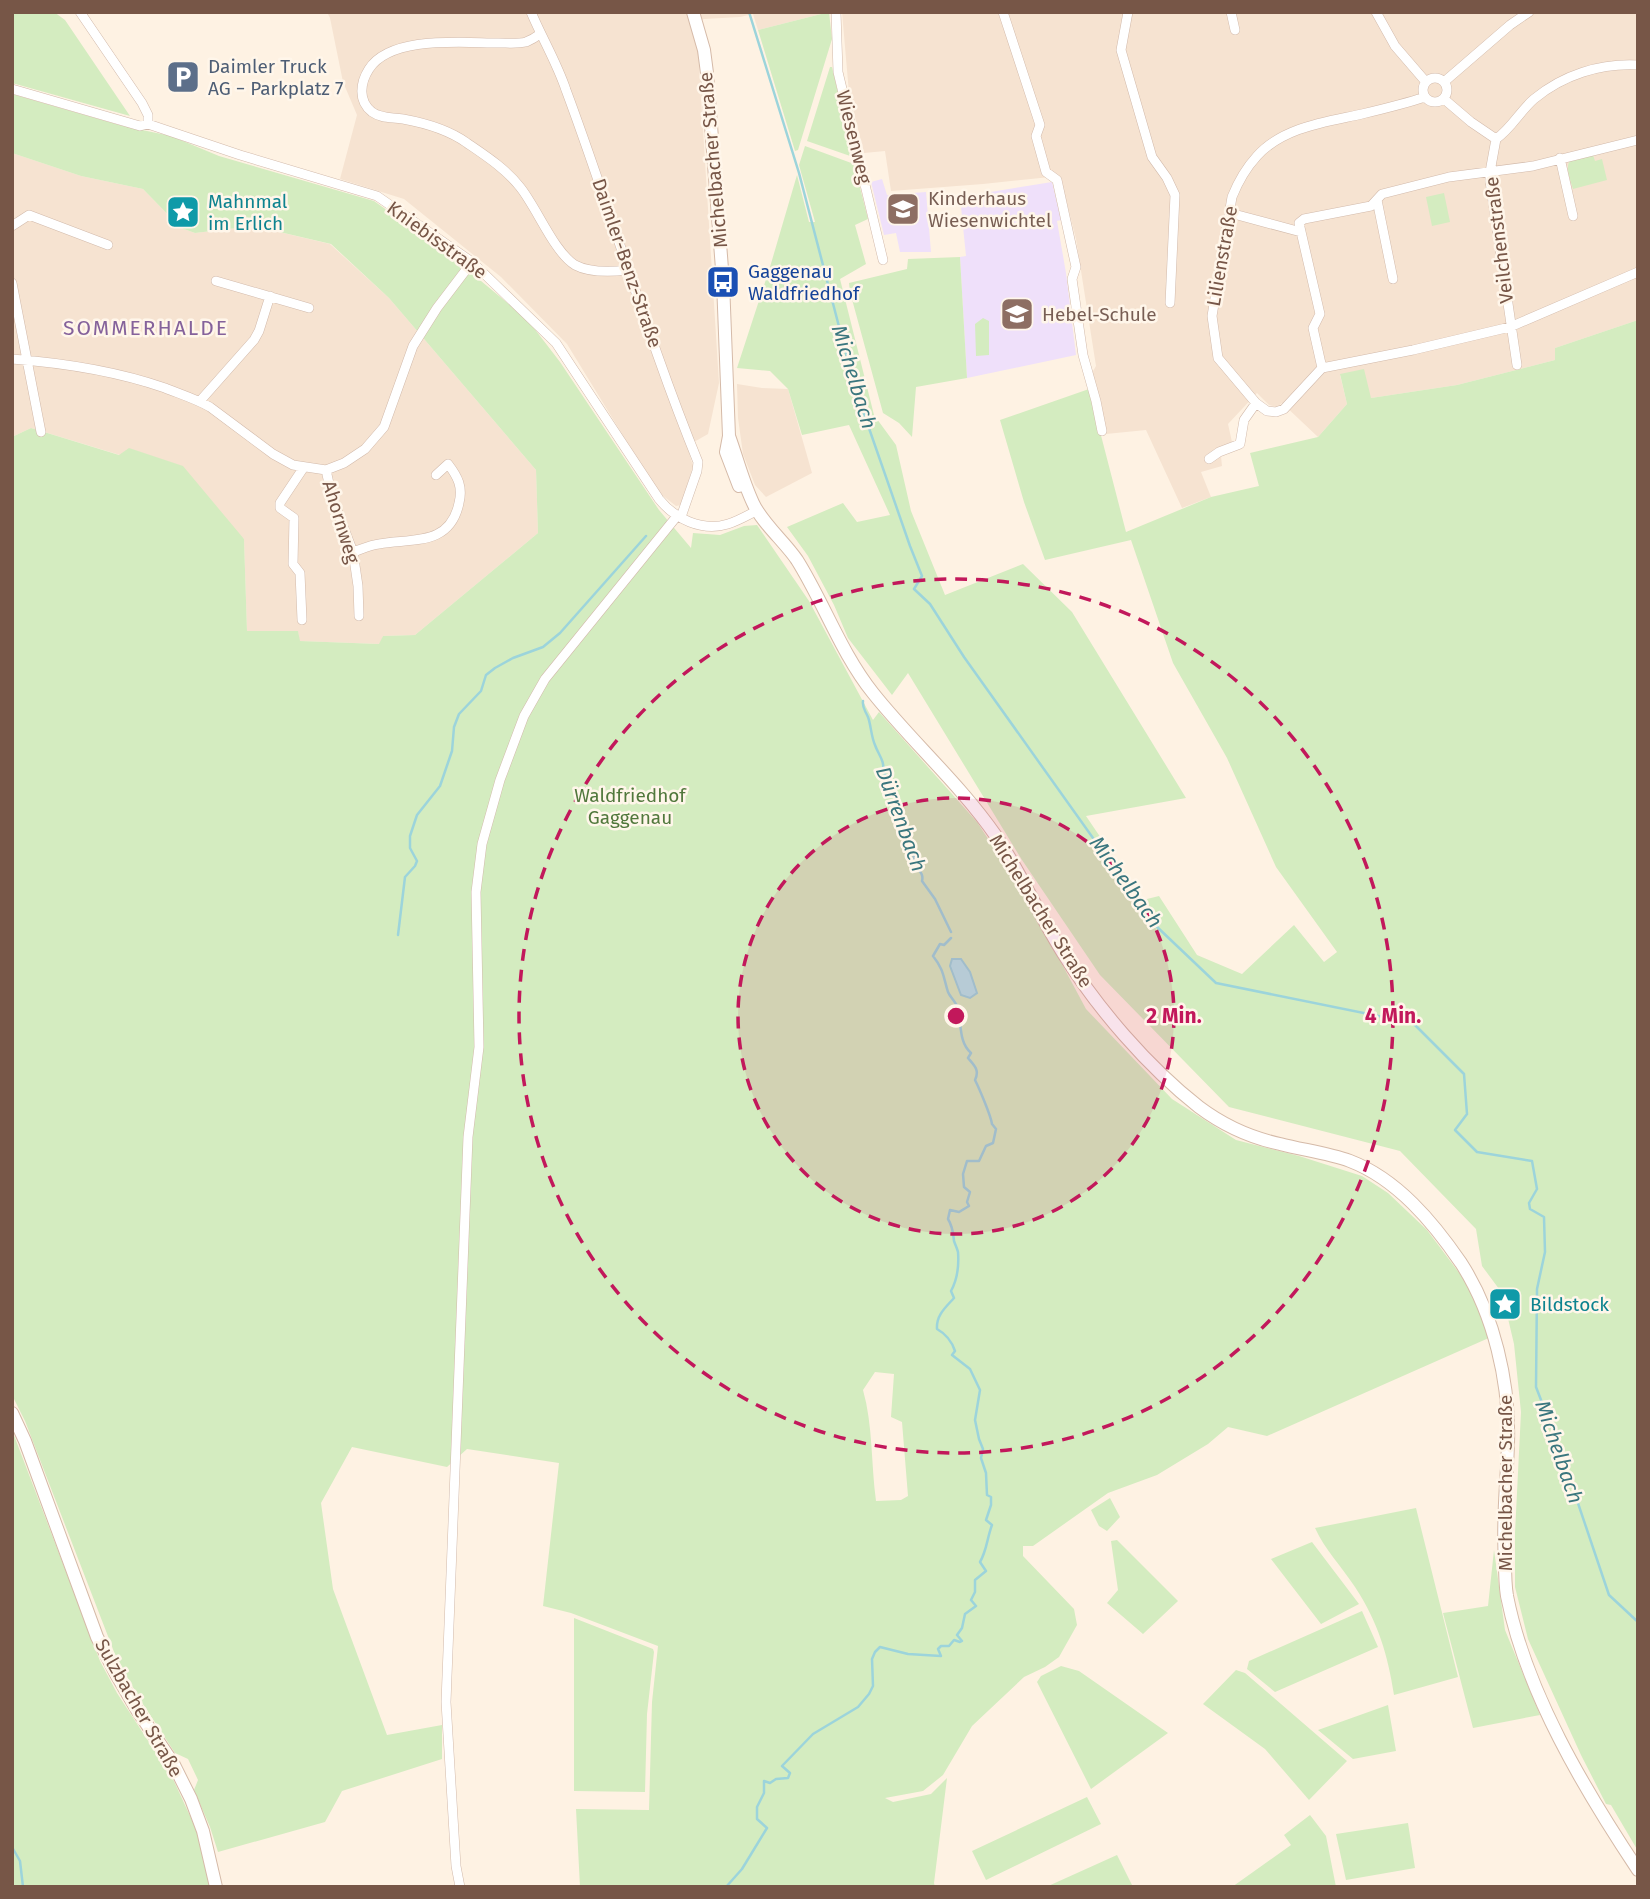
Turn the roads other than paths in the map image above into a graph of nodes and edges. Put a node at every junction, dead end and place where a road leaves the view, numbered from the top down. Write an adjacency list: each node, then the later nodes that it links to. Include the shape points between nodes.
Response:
1 (80, 12): 18 (street, via 142,103)
2 (531, 12): 11 (street, Daimler-Benz-Straße)
3 (693, 12): 52 (main road, Michelbacher Straße, via 704,50 723,282 726,452 743,496)
4 (836, 12): 29 (street, Wiesenweg, via 838,72)
5 (1003, 12): 46 (street, via 1040,125 1036,136 1045,172 1057,180 1076,267 1072,279 1083,355)
6 (1128, 12): 37 (street, via 1121,50 1152,157 1175,195)
7 (1230, 12): 10 (street)
8 (1376, 12): 13 (street, via 1395,46)
9 (1528, 12): 14 (street)
10 (1235, 30)
11 (540, 34): 31 (street, Daimler-Benz-Straße, via 565,86); 31 (street, via 524,42 395,49 368,70 362,97 377,115 456,135 493,161 518,184 565,257 576,266)
12 (1638, 65): 19 (street, via 1580,72 1534,99)
13 (1426, 82): 14 (street, via 1435,78); 16 (street)
14 (1444, 82): 17 (street)
15 (12, 89): 18 (street, Kniebisstraße, via 140,126)
16 (1425, 97): 17 (street, via 1430,102); 24 (street, Lilienstraße, via 1302,128 1276,141 1258,155 1239,181)
17 (1444, 99): 19 (street)
18 (148, 124): 30 (street, Kniebisstraße, via 377,196)
19 (1496, 139): 22 (street, Veilchenstraße)
20 (1638, 141): 21 (street)
21 (1560, 158): 22 (street); 25 (street)
22 (1490, 172): 23 (street, via 1382,194); 39 (street, Veilchenstraße)
23 (1377, 201): 27 (street, via 1304,219 1299,223); 33 (street)
24 (1230, 213): 27 (street); 45 (street, Lilienstraße, via 1212,316 1218,358)
25 (1573, 216)
26 (12, 226): 28 (street, via 29,215)
27 (1301, 232): 43 (street, via 1320,314 1313,328)
28 (108, 245)
29 (883, 260)
30 (472, 262): 50 (street, via 414,346 384,427 365,449); 53 (street, Kniebisstraße, via 556,343 659,499)
31 (628, 270): 53 (street, Daimler-Benz-Straße, via 698,462)
32 (1638, 272): 39 (street)
33 (1393, 279)
34 (216, 281): 36 (street)
35 (12, 283): 41 (street)
36 (270, 296): 38 (street); 44 (street, via 254,340)
37 (1170, 303)
38 (309, 308)
39 (1510, 327): 42 (street, Veilchenstraße); 43 (street)
40 (12, 359): 41 (street)
41 (27, 360): 44 (street, via 128,376); 47 (street)
42 (1517, 365)
43 (1322, 368): 45 (street, via 1284,409 1267,411)
44 (200, 401): 49 (street, via 273,454)
45 (1256, 403): 48 (street, via 1244,420 1240,444)
46 (1102, 431)
47 (41, 432)
48 (1209, 459)
49 (304, 467): 50 (street); 56 (street, Ahornweg, via 280,508 294,518 293,564 300,573)
50 (326, 470): 54 (street, Ahornweg)
51 (436, 475): 54 (street, via 448,464 461,484 458,507 443,530 424,540 380,543)
52 (755, 506): 53 (street, via 729,524 716,526 697,525); 58 (main road, Michelbacher Straße, via 797,560 870,689 999,840 1065,956 1154,1068 1203,1110 1245,1133 1351,1161 1389,1182 1415,1205 1459,1260 1479,1293 1503,1367 1508,1413 1503,1528 1506,1592 1518,1634 1531,1675 1566,1750)
53 (679, 517): 60 (street, Daimler-Benz-Straße, via 545,679 514,740 482,844 476,891 479,1047 468,1150 446,1702)
54 (353, 552): 55 (street, Ahornweg)
55 (359, 616)
56 (302, 620)
57 (12, 1413): 59 (main road, Sulzbacher Straße, via 97,1637 191,1799)
58 (1638, 1870)
59 (216, 1887)
60 (460, 1887)

